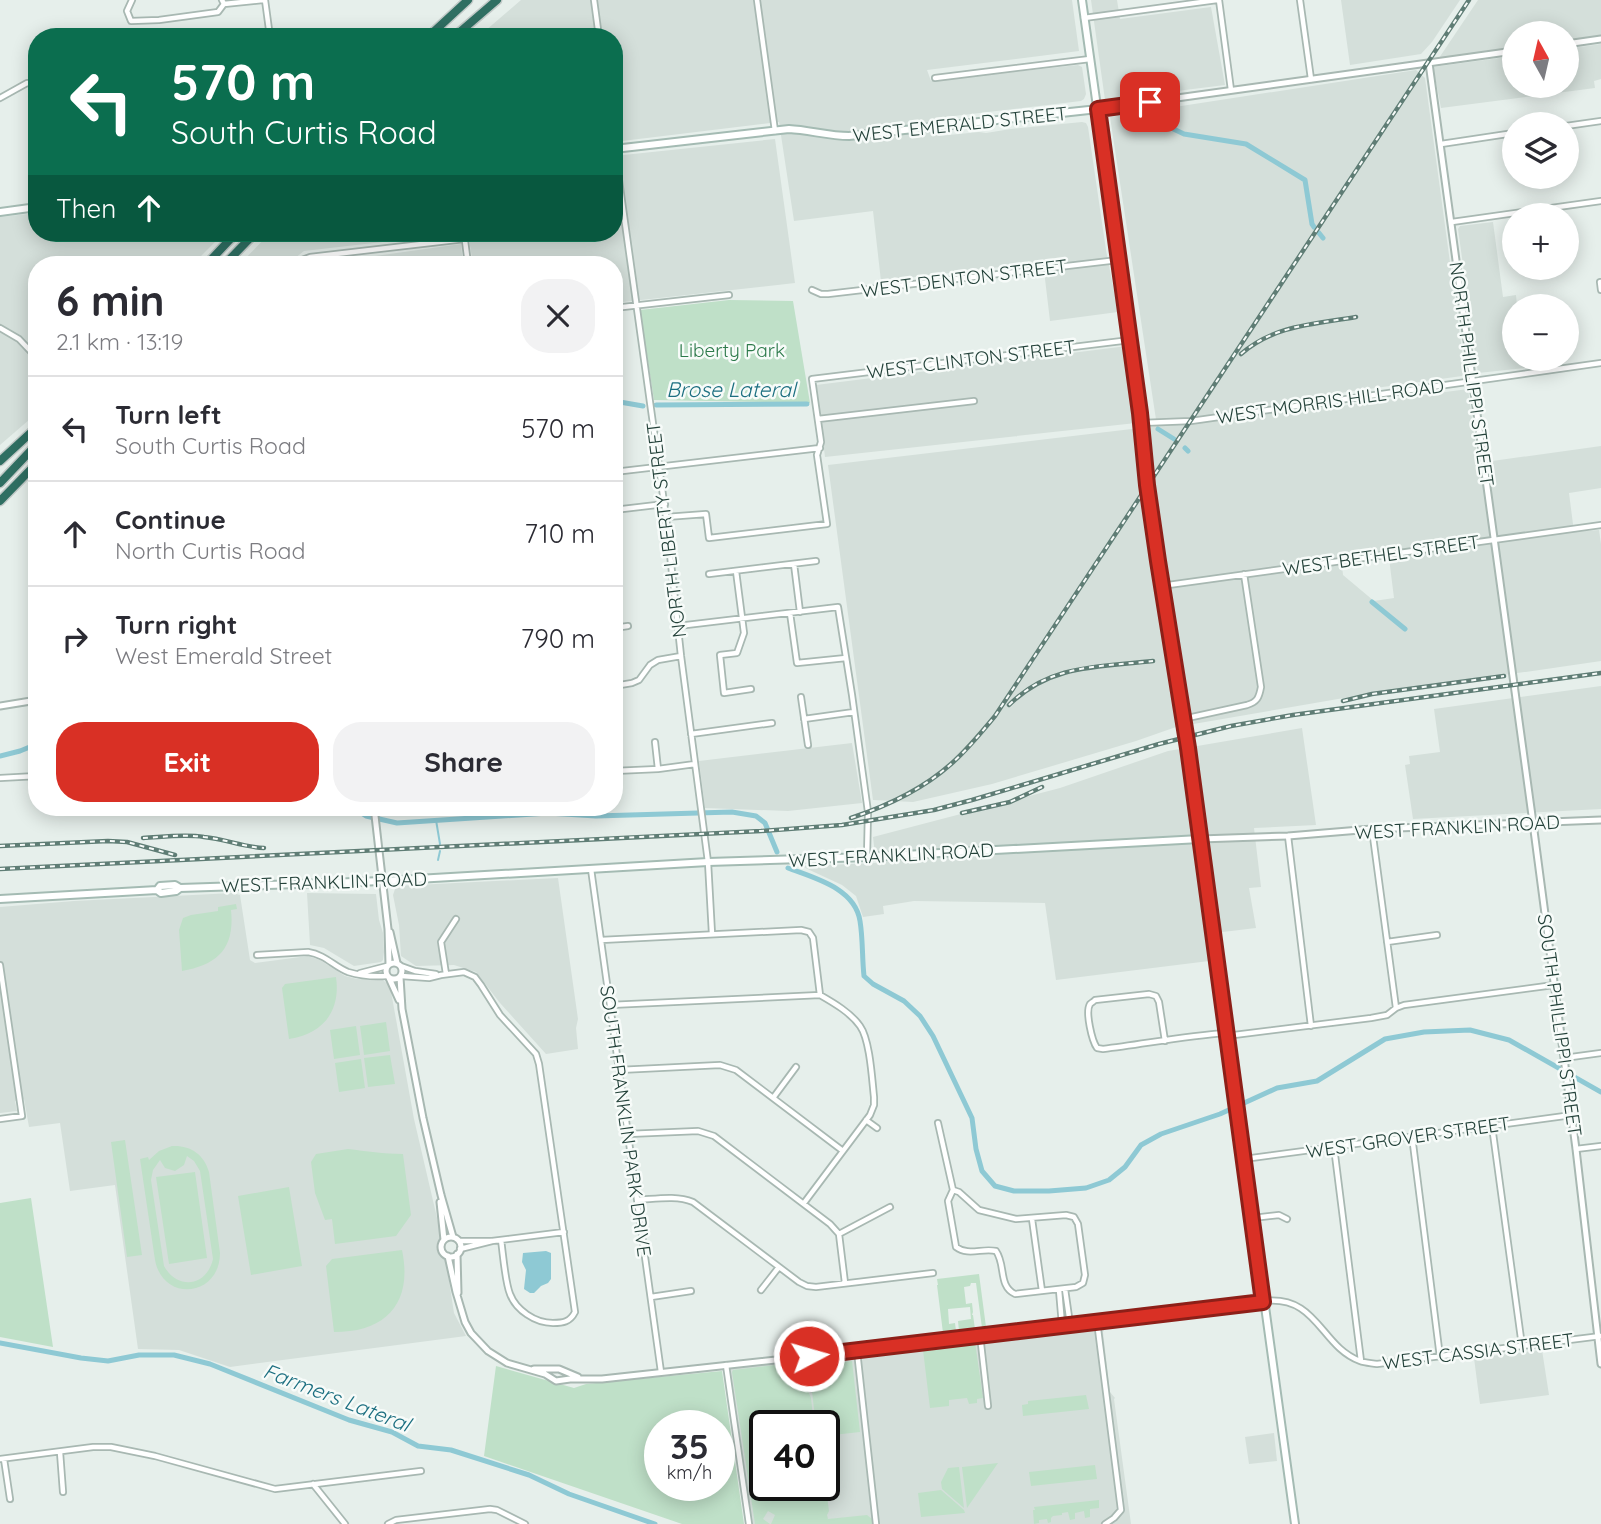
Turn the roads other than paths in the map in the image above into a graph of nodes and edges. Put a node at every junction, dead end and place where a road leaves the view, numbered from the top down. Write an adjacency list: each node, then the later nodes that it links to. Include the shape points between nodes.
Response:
1 (132, 0): 10 (street, via 127,11 131,21 218,12)
2 (264, 0): 10 (street); 12 (street)
3 (468, 0): 13 (highway)
4 (497, 0): 14 (highway)
5 (594, 0): 15 (street)
6 (757, 0): 29 (street)
7 (1082, 0): 11 (main road)
8 (1218, 0): 11 (street); 24 (street)
9 (1300, 0): 22 (street)
10 (223, 2)
11 (1084, 18): 19 (main road)
12 (269, 28)
13 (438, 28)
14 (464, 28)
15 (598, 28)
16 (1601, 39): 17 (street)
17 (1579, 42)
18 (1502, 53): 20 (street, WEST EMERALD STREET)
19 (1090, 59): 21 (street); 26 (main road)
20 (1429, 62): 22 (street, WEST EMERALD STREET); 31 (street, NORTH PHILLIPPI STREET)
21 (935, 78)
22 (1311, 79): 24 (street, WEST EMERALD STREET)
23 (28, 83): 25 (street)
24 (1231, 90): 26 (street, WEST EMERALD STREET)
25 (0, 98)
26 (1098, 109): 29 (main road, WEST EMERALD STREET, via 849,136); 44 (main road)
27 (1601, 121): 28 (street)
28 (1579, 124)
29 (775, 131): 32 (main road, WEST EMERALD STREET)
30 (1502, 135): 31 (street)
31 (1441, 144): 37 (street, NORTH PHILLIPPI STREET)
32 (623, 148)
33 (1601, 201): 37 (street)
34 (28, 208): 36 (main road)
35 (623, 208): 49 (street, NORTH LIBERTY STREET)
36 (0, 212)
37 (1452, 222): 55 (street, NORTH PHILLIPPI STREET)
38 (228, 242): 41 (highway)
39 (246, 242): 42 (highway)
40 (420, 242): 43 (street)
41 (214, 256)
42 (233, 256)
43 (317, 256)
44 (1118, 260): 46 (street, WEST DENTON STREET, via 828,294); 52 (main road)
45 (1600, 282): 47 (street)
46 (812, 290)
47 (1601, 290)
48 (729, 295): 49 (street)
49 (636, 305): 50 (street); 63 (street, NORTH LIBERTY STREET)
50 (623, 307)
51 (0, 328): 53 (street)
52 (1130, 340): 57 (street, WEST CLINTON STREET, via 813,379); 58 (main road)
53 (28, 348)
54 (1601, 363): 55 (street, WEST MORRIS HILL ROAD)
55 (1472, 381): 58 (street, WEST MORRIS HILL ROAD, via 1191,421); 72 (street, NORTH PHILLIPPI STREET)
56 (974, 401): 57 (street)
57 (818, 419): 60 (street)
58 (1141, 423): 78 (main road)
59 (28, 435): 62 (highway)
60 (820, 448): 63 (street); 70 (street, via 817,455 827,524 709,538 706,513)
61 (28, 453): 66 (highway)
62 (0, 461)
63 (660, 467): 64 (street); 68 (street, NORTH LIBERTY STREET)
64 (623, 471)
65 (28, 472): 67 (highway)
66 (0, 483)
67 (0, 501)
68 (665, 504): 69 (street); 70 (street, NORTH LIBERTY STREET)
69 (623, 509)
70 (666, 517): 83 (street, NORTH LIBERTY STREET)
71 (1601, 525): 72 (street, WEST BETHEL STREET)
72 (1494, 540): 77 (street, WEST BETHEL STREET); 88 (street, NORTH PHILLIPPI STREET)
73 (816, 561): 74 (street)
74 (794, 564): 75 (street); 79 (street)
75 (736, 571): 76 (street); 81 (street)
76 (709, 574)
77 (1244, 574): 78 (street, WEST BETHEL STREET); 95 (street, via 1261,687 1258,698 1247,705)
78 (1161, 586): 95 (main road)
79 (800, 612): 80 (street); 86 (street, via 838,607)
80 (790, 613): 81 (street); 86 (street, via 797,663)
81 (743, 619): 83 (street); 89 (street, via 737,653 720,655 724,693)
82 (628, 626): 84 (street)
83 (678, 626): 85 (street, NORTH LIBERTY STREET)
84 (623, 627)
85 (681, 656): 87 (street, via 658,660 639,680); 97 (street, NORTH LIBERTY STREET)
86 (846, 658): 93 (street)
87 (623, 684)
88 (1514, 685): 107 (street, SOUTH PHILLIPPI STREET)
89 (751, 690)
90 (801, 697): 94 (street)
91 (28, 701): 92 (street)
92 (0, 706)
93 (855, 712): 94 (street); 111 (street, via 868,812)
94 (804, 719): 99 (street)
95 (1183, 719): 110 (main road)
96 (772, 723): 97 (street)
97 (691, 734): 100 (street, NORTH LIBERTY STREET)
98 (655, 742): 101 (street)
99 (808, 745)
100 (695, 764): 101 (street); 112 (street, NORTH LIBERTY STREET)
101 (658, 769): 102 (street)
102 (623, 771)
103 (28, 776): 104 (street)
104 (0, 778)
105 (376, 816): 114 (street)
106 (1601, 820): 107 (street, WEST FRANKLIN ROAD)
107 (1534, 823): 108 (street, WEST FRANKLIN ROAD); 130 (street, SOUTH PHILLIPPI STREET)
108 (1372, 829): 109 (street, WEST FRANKLIN ROAD); 121 (street)
109 (1289, 836): 110 (street, WEST FRANKLIN ROAD); 135 (street)
110 (1200, 839): 111 (main road, WEST FRANKLIN ROAD); 136 (main road)
111 (867, 857): 112 (main road, WEST FRANKLIN ROAD)
112 (708, 862): 113 (main road, WEST FRANKLIN ROAD); 118 (street, NORTH LIBERTY STREET)
113 (591, 869): 114 (main road, WEST FRANKLIN ROAD); 120 (street, SOUTH FRANKLIN PARK DRIVE)
114 (383, 881): 115 (main road, WEST FRANKLIN ROAD, via 175,885 157,890); 117 (street)
115 (0, 899)
116 (456, 919): 127 (street, via 441,942)
117 (388, 929): 124 (street); 125 (street)
118 (712, 934): 120 (street); 131 (street, via 808,932 813,938)
119 (1437, 934): 121 (street)
120 (601, 940): 132 (street, SOUTH FRANKLIN PARK DRIVE)
121 (1387, 942): 133 (street)
122 (257, 955): 126 (street, via 316,953)
123 (0, 965): 144 (street, via 22,1116)
124 (388, 965): 125 (street); 126 (street); 128 (street)
125 (399, 965): 127 (street); 129 (street)
126 (360, 974): 128 (street)
127 (443, 975): 129 (street); 164 (street, via 464,972 475,977 500,1015 536,1054)
128 (388, 977): 129 (street); 134 (street)
129 (401, 977): 134 (street)
130 (1553, 985): 133 (street); 139 (street, SOUTH PHILLIPPI STREET)
131 (820, 995): 132 (street); 145 (street, via 854,1019 866,1037 874,1105)
132 (610, 1005): 141 (street, SOUTH FRANKLIN PARK DRIVE)
133 (1396, 1008): 135 (street, via 1387,1015)
134 (402, 1009): 157 (street)
135 (1311, 1026): 136 (street)
136 (1226, 1033): 137 (street); 155 (main road)
137 (1165, 1041): 137 (street, via 1156,996 1090,1004 1092,1042 1097,1048)
138 (1601, 1054): 139 (street)
139 (1564, 1058): 143 (street, SOUTH PHILLIPPI STREET)
140 (796, 1067): 142 (street)
141 (619, 1070): 142 (street, via 720,1065 736,1070); 149 (street, SOUTH FRANKLIN PARK DRIVE)
142 (773, 1098): 154 (street)
143 (1572, 1115): 147 (street, WEST GROVER STREET); 153 (street, SOUTH PHILLIPPI STREET)
144 (0, 1119)
145 (866, 1120): 148 (street); 154 (street)
146 (939, 1123): 156 (street)
147 (1492, 1126): 150 (street, WEST GROVER STREET); 187 (street)
148 (877, 1128)
149 (628, 1134): 158 (street, SOUTH FRANKLIN PARK DRIVE); 159 (street, via 698,1131 714,1136)
150 (1412, 1136): 152 (street, WEST GROVER STREET); 189 (street)
151 (1601, 1146): 153 (street)
152 (1334, 1147): 155 (street, WEST GROVER STREET); 190 (street)
153 (1576, 1149): 186 (street, SOUTH PHILLIPPI STREET)
154 (843, 1151): 159 (street)
155 (1244, 1159): 161 (main road)
156 (953, 1189): 162 (street, via 979,1210); 179 (street, via 948,1201 956,1247 963,1252 996,1251 1004,1285 1012,1293)
157 (440, 1195): 166 (street); 167 (street)
158 (637, 1200): 173 (street, via 694,1202); 181 (street, SOUTH FRANKLIN PARK DRIVE)
159 (804, 1203): 165 (street)
160 (890, 1207): 165 (street)
161 (1252, 1218): 163 (street, via 1279,1215); 182 (main road)
162 (1032, 1219): 176 (street, via 1066,1215 1078,1224 1085,1275 1081,1285); 179 (street)
163 (1287, 1219)
164 (564, 1232): 168 (street); 168 (street, via 575,1312 569,1321 547,1323 525,1314 509,1293)
165 (839, 1234): 175 (street)
166 (453, 1237): 167 (street); 169 (street)
167 (444, 1240): 172 (street, via 441,1249)
168 (501, 1240): 170 (street)
169 (459, 1241): 170 (street); 171 (street)
170 (492, 1241): 171 (street)
171 (459, 1252): 172 (street); 180 (street)
172 (448, 1256): 180 (street)
173 (779, 1266): 175 (street, via 807,1286); 177 (street)
174 (933, 1273): 175 (street)
175 (845, 1283)
176 (1062, 1289): 179 (street); 184 (street)
177 (761, 1290)
178 (691, 1291): 181 (street)
179 (1042, 1291)
180 (458, 1296): 193 (street, WEST CASSIA STREET, via 465,1322 479,1342 498,1358)
181 (651, 1297): 194 (street, SOUTH FRANKLIN PARK DRIVE)
182 (1263, 1302): 183 (street, WEST CASSIA STREET); 190 (street, WEST CASSIA STREET, via 1295,1304 1344,1352); 209 (main road)
183 (1097, 1321): 184 (street, WEST CASSIA STREET); 208 (street, via 1121,1510)
184 (1066, 1325): 185 (street, WEST CASSIA STREET)
185 (980, 1335): 188 (street, WEST CASSIA STREET); 196 (street)
186 (1600, 1336): 187 (street, WEST CASSIA STREET); 191 (street, SOUTH PHILLIPPI STREET)
187 (1521, 1346): 189 (street, WEST CASSIA STREET)
188 (857, 1351): 192 (street, WEST CASSIA STREET); 207 (street)
189 (1440, 1357): 190 (street, WEST CASSIA STREET)
190 (1361, 1362)
191 (1601, 1364)
192 (726, 1365): 194 (street, WEST CASSIA STREET); 206 (street)
193 (524, 1368): 195 (street, via 559,1369); 195 (street, WEST CASSIA STREET, via 556,1381)
194 (661, 1372): 195 (street, WEST CASSIA STREET)
195 (585, 1379)
196 (988, 1405)
197 (60, 1452): 198 (street); 200 (street, via 111,1447 265,1488); 201 (street)
198 (2, 1459): 202 (street)
199 (421, 1471): 200 (street)
200 (313, 1484): 203 (street)
201 (63, 1492)
202 (10, 1499)
203 (345, 1524)
204 (388, 1524): 205 (street, via 490,1509)
205 (525, 1524)
206 (749, 1524)
207 (876, 1524)
208 (1105, 1524)
209 (1295, 1524)

